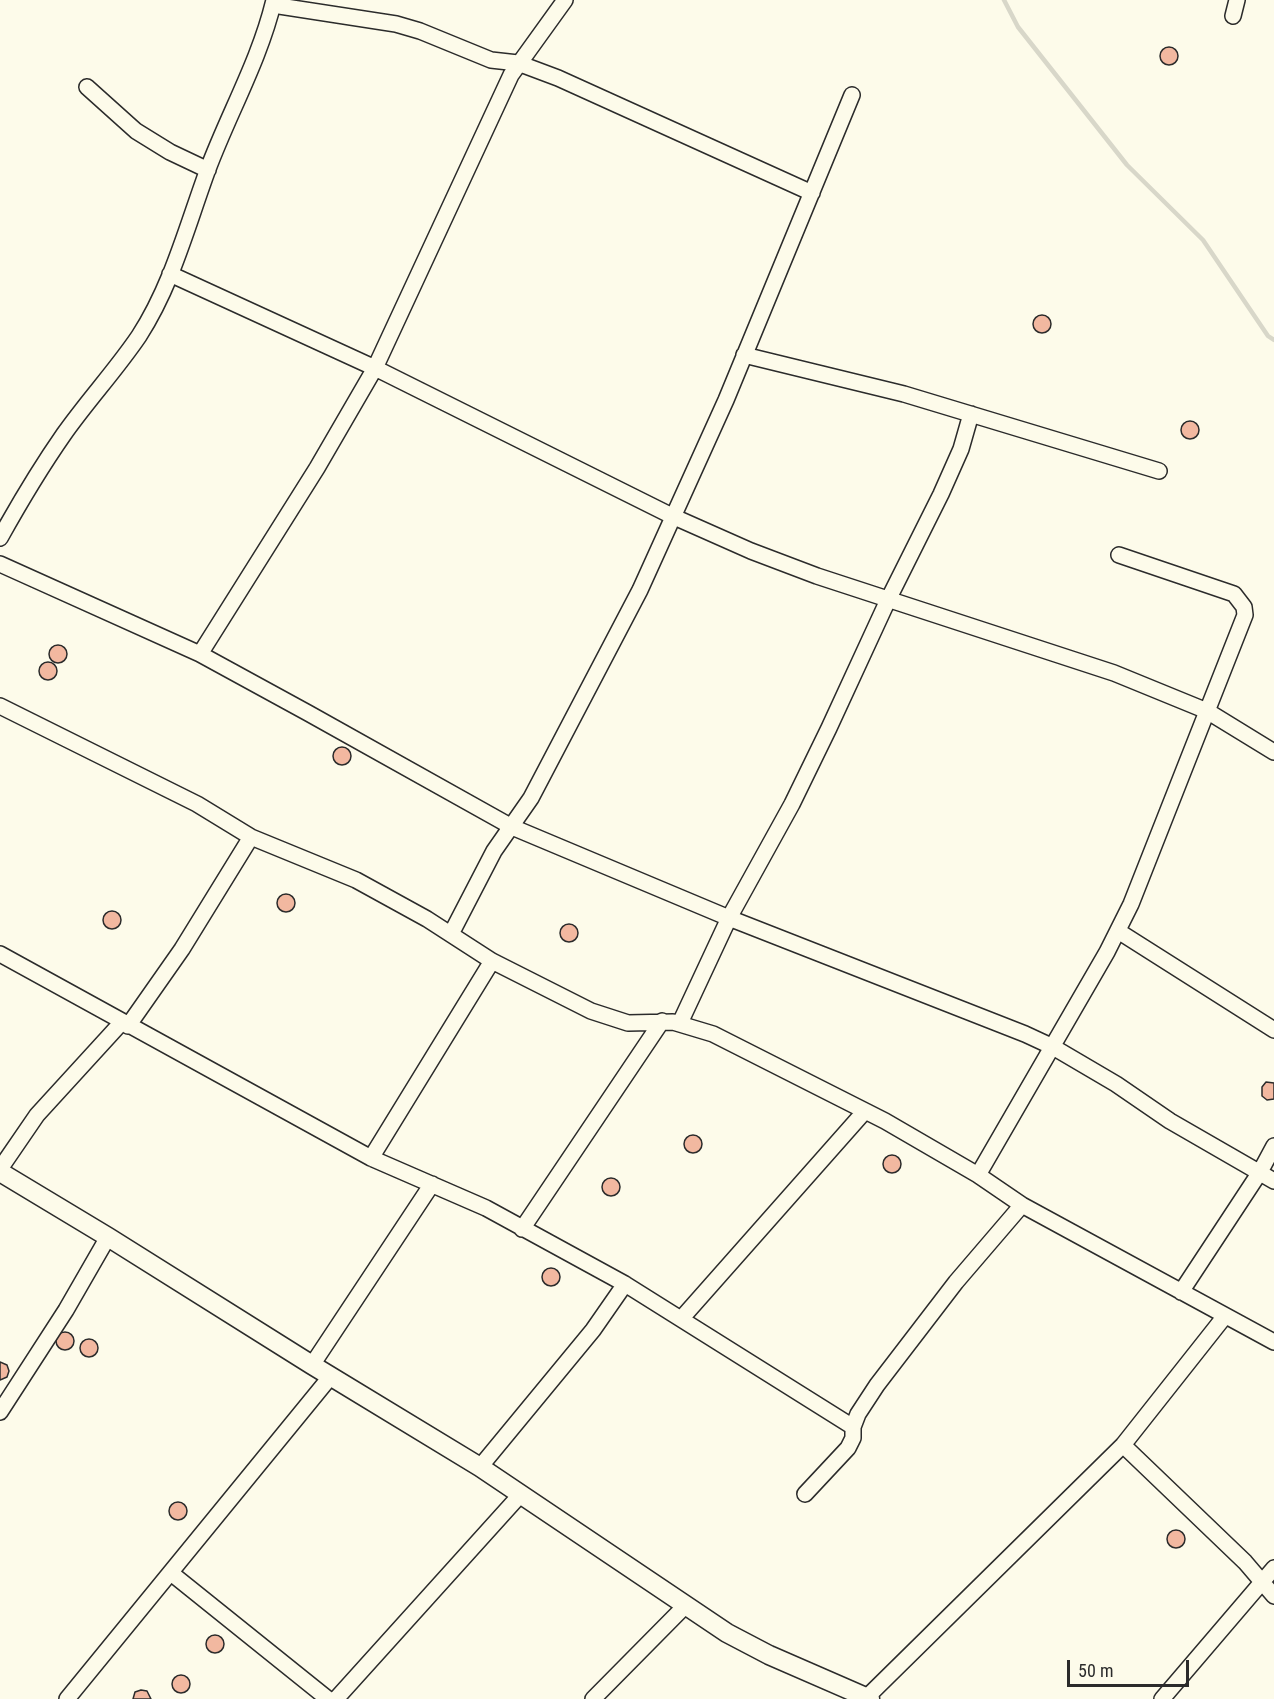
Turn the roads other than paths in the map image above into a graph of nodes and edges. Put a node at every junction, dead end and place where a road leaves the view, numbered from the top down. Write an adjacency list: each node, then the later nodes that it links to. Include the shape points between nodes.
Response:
1 (565, 0): 5 (street)
2 (1237, 0): 4 (street)
3 (273, 3): 5 (street, via 396,24 491,60); 8 (street, via 251,68)
4 (1233, 16)
5 (518, 63): 9 (street); 12 (street)
6 (87, 87): 8 (street, via 136,131)
7 (852, 95): 9 (street)
8 (208, 170): 10 (street)
9 (812, 193): 11 (street)
10 (170, 274): 12 (street); 16 (street, via 138,336 65,432)
11 (744, 355): 13 (street); 15 (street)
12 (375, 368): 15 (street); 20 (street)
13 (971, 414): 14 (street); 19 (street, via 941,494)
14 (1160, 471)
15 (672, 516): 19 (street, via 752,551); 24 (street, via 635,600)
16 (0, 538)
17 (1119, 555): 22 (street, via 1227,591 1244,607 1245,615)
18 (0, 564): 20 (street)
19 (888, 600): 22 (street, via 1093,666); 26 (street, via 792,804)
20 (200, 654): 24 (street)
21 (0, 706): 25 (street, via 197,804)
22 (1207, 711): 23 (street); 27 (street)
23 (1274, 752)
24 (512, 827): 26 (street); 28 (street, via 494,851)
25 (251, 837): 28 (street, via 356,880); 33 (street, via 182,949)
26 (729, 918): 32 (street); 35 (street)
27 (1118, 931): 34 (street); 35 (street)
28 (451, 934): 30 (street)
29 (0, 954): 33 (street)
30 (492, 961): 31 (street, via 591,1011 628,1023); 38 (street)
31 (662, 1021): 32 (street); 45 (street)
32 (680, 1023): 36 (street, via 713,1034)
33 (125, 1024): 38 (street); 39 (street, via 37,1115)
34 (1274, 1030)
35 (1053, 1047): 40 (street); 41 (street)
36 (865, 1111): 41 (street); 50 (street)
37 (1274, 1146): 40 (street)
38 (371, 1158): 43 (street)
39 (0, 1171): 46 (street)
40 (1260, 1172): 42 (street); 48 (street)
41 (978, 1175): 44 (street)
42 (1274, 1181)
43 (432, 1184): 45 (street); 52 (street)
44 (1022, 1205): 48 (street); 55 (street, via 915,1334 877,1385)
45 (522, 1229): 47 (street)
46 (108, 1237): 52 (street); 54 (street)
47 (625, 1284): 50 (street); 57 (street)
48 (1181, 1292): 49 (street)
49 (1225, 1316): 51 (street); 56 (street)
50 (681, 1318): 55 (street)
51 (1274, 1342)
52 (312, 1365): 53 (street)
53 (332, 1376): 57 (street); 61 (street)
54 (0, 1412)
55 (853, 1427): 59 (street, via 848,1448)
56 (1123, 1445): 62 (street); 65 (street)
57 (480, 1467): 58 (street)
58 (521, 1494): 64 (street); 68 (street)
59 (805, 1494)
60 (1274, 1568): 62 (street)
61 (171, 1573): 66 (street); 67 (street)
62 (1261, 1582): 63 (street); 70 (street)
63 (1274, 1596)
64 (686, 1605): 65 (street, via 769,1655); 69 (street)
65 (867, 1698)
66 (67, 1699)
67 (327, 1699)
68 (336, 1699)
69 (593, 1699)
70 (1162, 1699)

